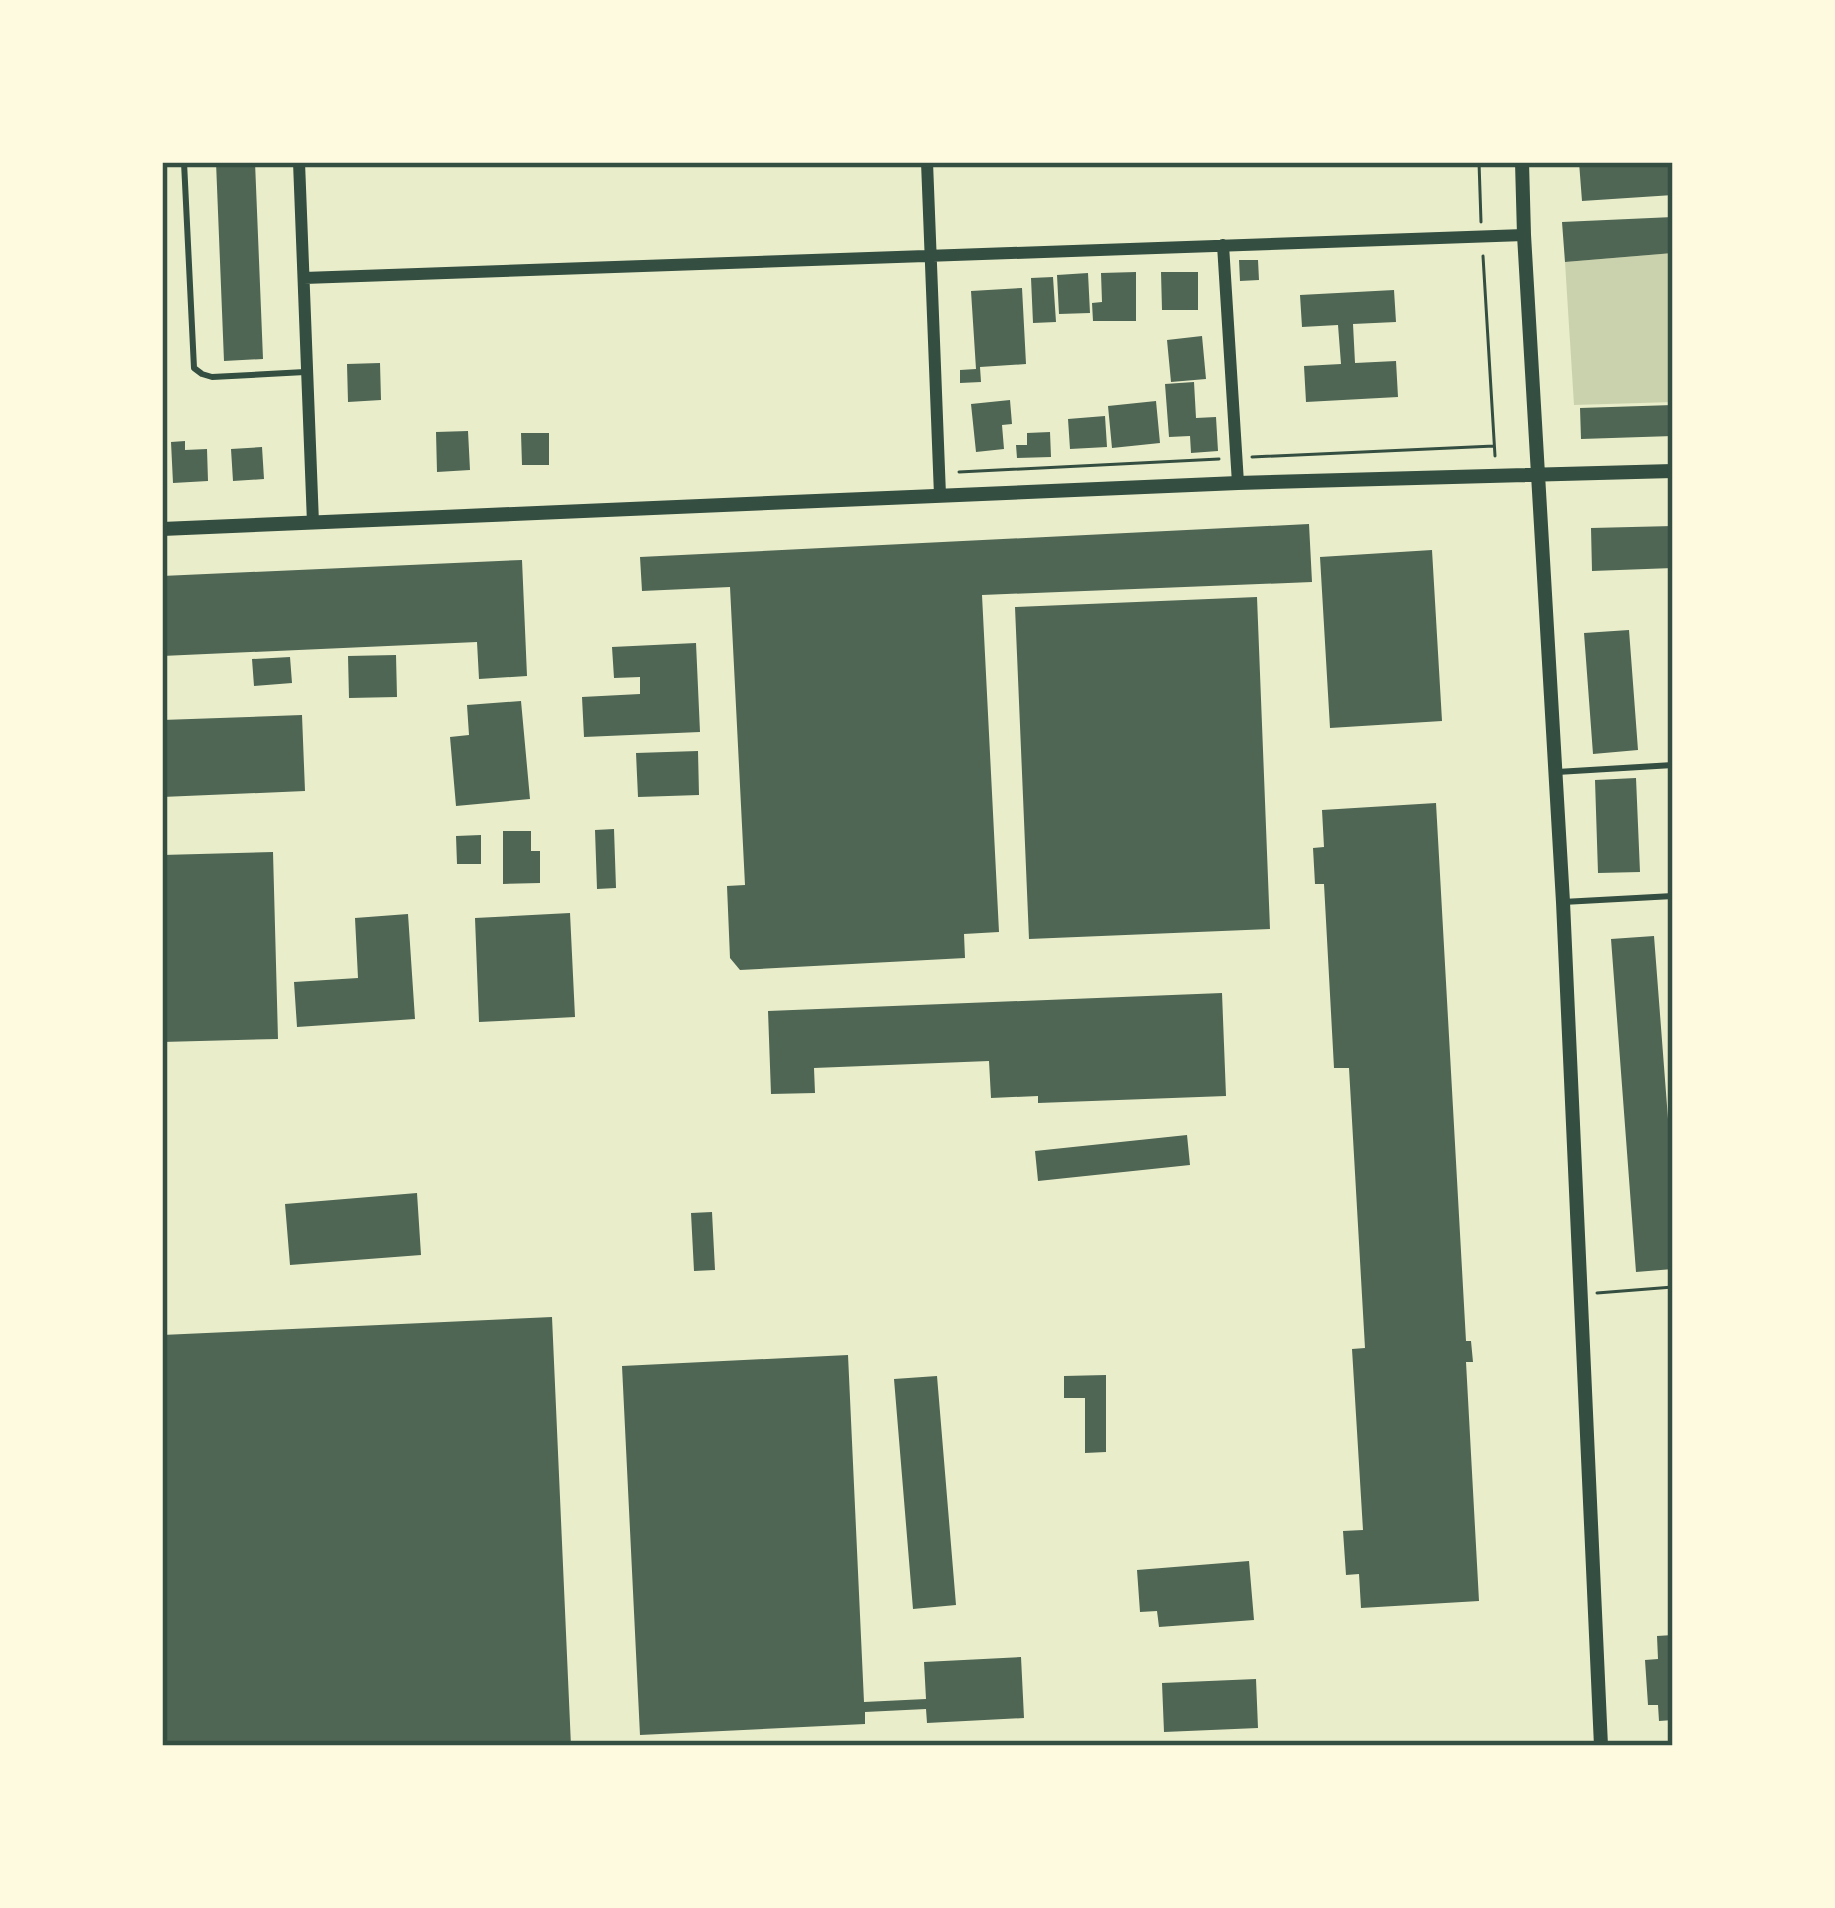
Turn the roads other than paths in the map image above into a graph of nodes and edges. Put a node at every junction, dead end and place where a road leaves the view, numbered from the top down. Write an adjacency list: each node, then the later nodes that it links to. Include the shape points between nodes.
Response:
1 (184, 162): 9 (lane, via 194,368 212,376)
2 (298, 162): 8 (street)
3 (927, 162): 7 (street)
4 (1522, 162): 5 (street)
5 (1524, 235): 6 (street); 11 (street)
6 (1223, 245): 7 (street); 12 (street)
7 (932, 256): 8 (street); 13 (street)
8 (304, 278): 9 (street)
9 (309, 372): 14 (street)
10 (1673, 471): 11 (street)
11 (1538, 476): 12 (street); 17 (street)
12 (1238, 483): 13 (street)
13 (940, 495): 14 (street)
14 (314, 523): 15 (street)
15 (162, 529)
16 (1673, 765): 17 (lane)
17 (1555, 772): 19 (street)
18 (1673, 896): 19 (lane)
19 (1563, 902): 20 (street)
20 (1600, 1746)

